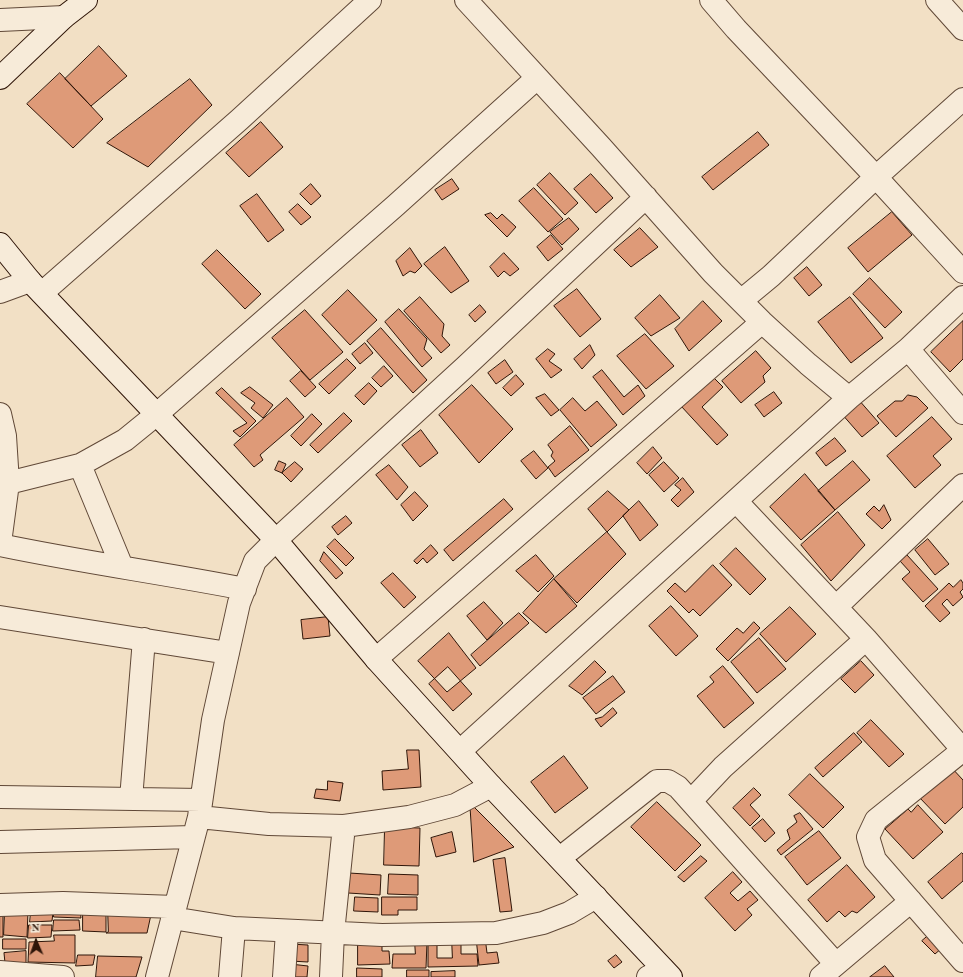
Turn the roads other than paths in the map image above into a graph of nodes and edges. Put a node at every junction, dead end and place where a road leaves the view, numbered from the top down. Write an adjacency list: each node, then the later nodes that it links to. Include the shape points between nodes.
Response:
1 (370, 0): 15 (street, via 239,120)
2 (466, 0): 9 (street)
3 (710, 0): 11 (street)
4 (937, 0): 7 (street)
5 (77, 6): 6 (street); 8 (street)
6 (0, 20)
7 (963, 28)
8 (0, 78)
9 (537, 78): 12 (street); 24 (street)
10 (963, 99): 11 (street)
11 (876, 177): 14 (street); 18 (street)
12 (646, 197): 18 (street, via 713,273); 29 (street)
13 (0, 244): 15 (street)
14 (963, 272)
15 (36, 287): 16 (street); 24 (street)
16 (0, 292)
17 (963, 297): 20 (street)
18 (742, 300): 19 (street)
19 (762, 322): 21 (street); 38 (street)
20 (908, 349): 21 (street); 22 (street)
21 (849, 398): 28 (street)
22 (963, 413)
23 (0, 414): 26 (street, via 5,436)
24 (157, 414): 25 (street, via 125,440); 29 (street)
25 (80, 465): 26 (street); 31 (street)
26 (8, 483): 30 (street)
27 (963, 485): 33 (street)
28 (736, 501): 33 (street); 40 (street)
29 (276, 540): 32 (street, via 255,561); 38 (street)
30 (0, 544): 31 (street)
31 (122, 567): 32 (street)
32 (245, 588): 37 (street, via 239,603)
33 (836, 607): 36 (street)
34 (0, 618): 35 (street)
35 (144, 639): 37 (street); 43 (street)
36 (866, 639): 39 (street); 44 (street, via 723,767)
37 (228, 653): 45 (street, via 213,720)
38 (376, 659): 40 (street)
39 (963, 750): 50 (street, via 876,820 868,837 875,860)
40 (460, 751): 41 (street)
41 (491, 786): 46 (street, via 455,805 409,817); 48 (street)
42 (0, 797): 43 (street)
43 (131, 799): 45 (street)
44 (691, 801): 48 (street, via 678,787 668,781 656,781); 57 (street)
45 (197, 818): 46 (street, via 269,824); 47 (street); 52 (street)
46 (344, 826): 55 (street)
47 (0, 842)
48 (560, 858): 49 (street)
49 (596, 897): 55 (street, via 570,913 544,923 496,933); 59 (street)
50 (911, 901): 56 (street); 57 (street)
51 (0, 906): 52 (street, via 63,903)
52 (174, 912): 53 (street); 61 (street)
53 (234, 928): 54 (street); 62 (street)
54 (287, 931): 55 (street); 63 (street)
55 (333, 933): 64 (street)
56 (963, 961)
57 (828, 970)
58 (0, 972): 60 (street)
59 (661, 974)
60 (63, 977)
61 (157, 977)
62 (230, 977)
63 (284, 977)
64 (331, 977)

